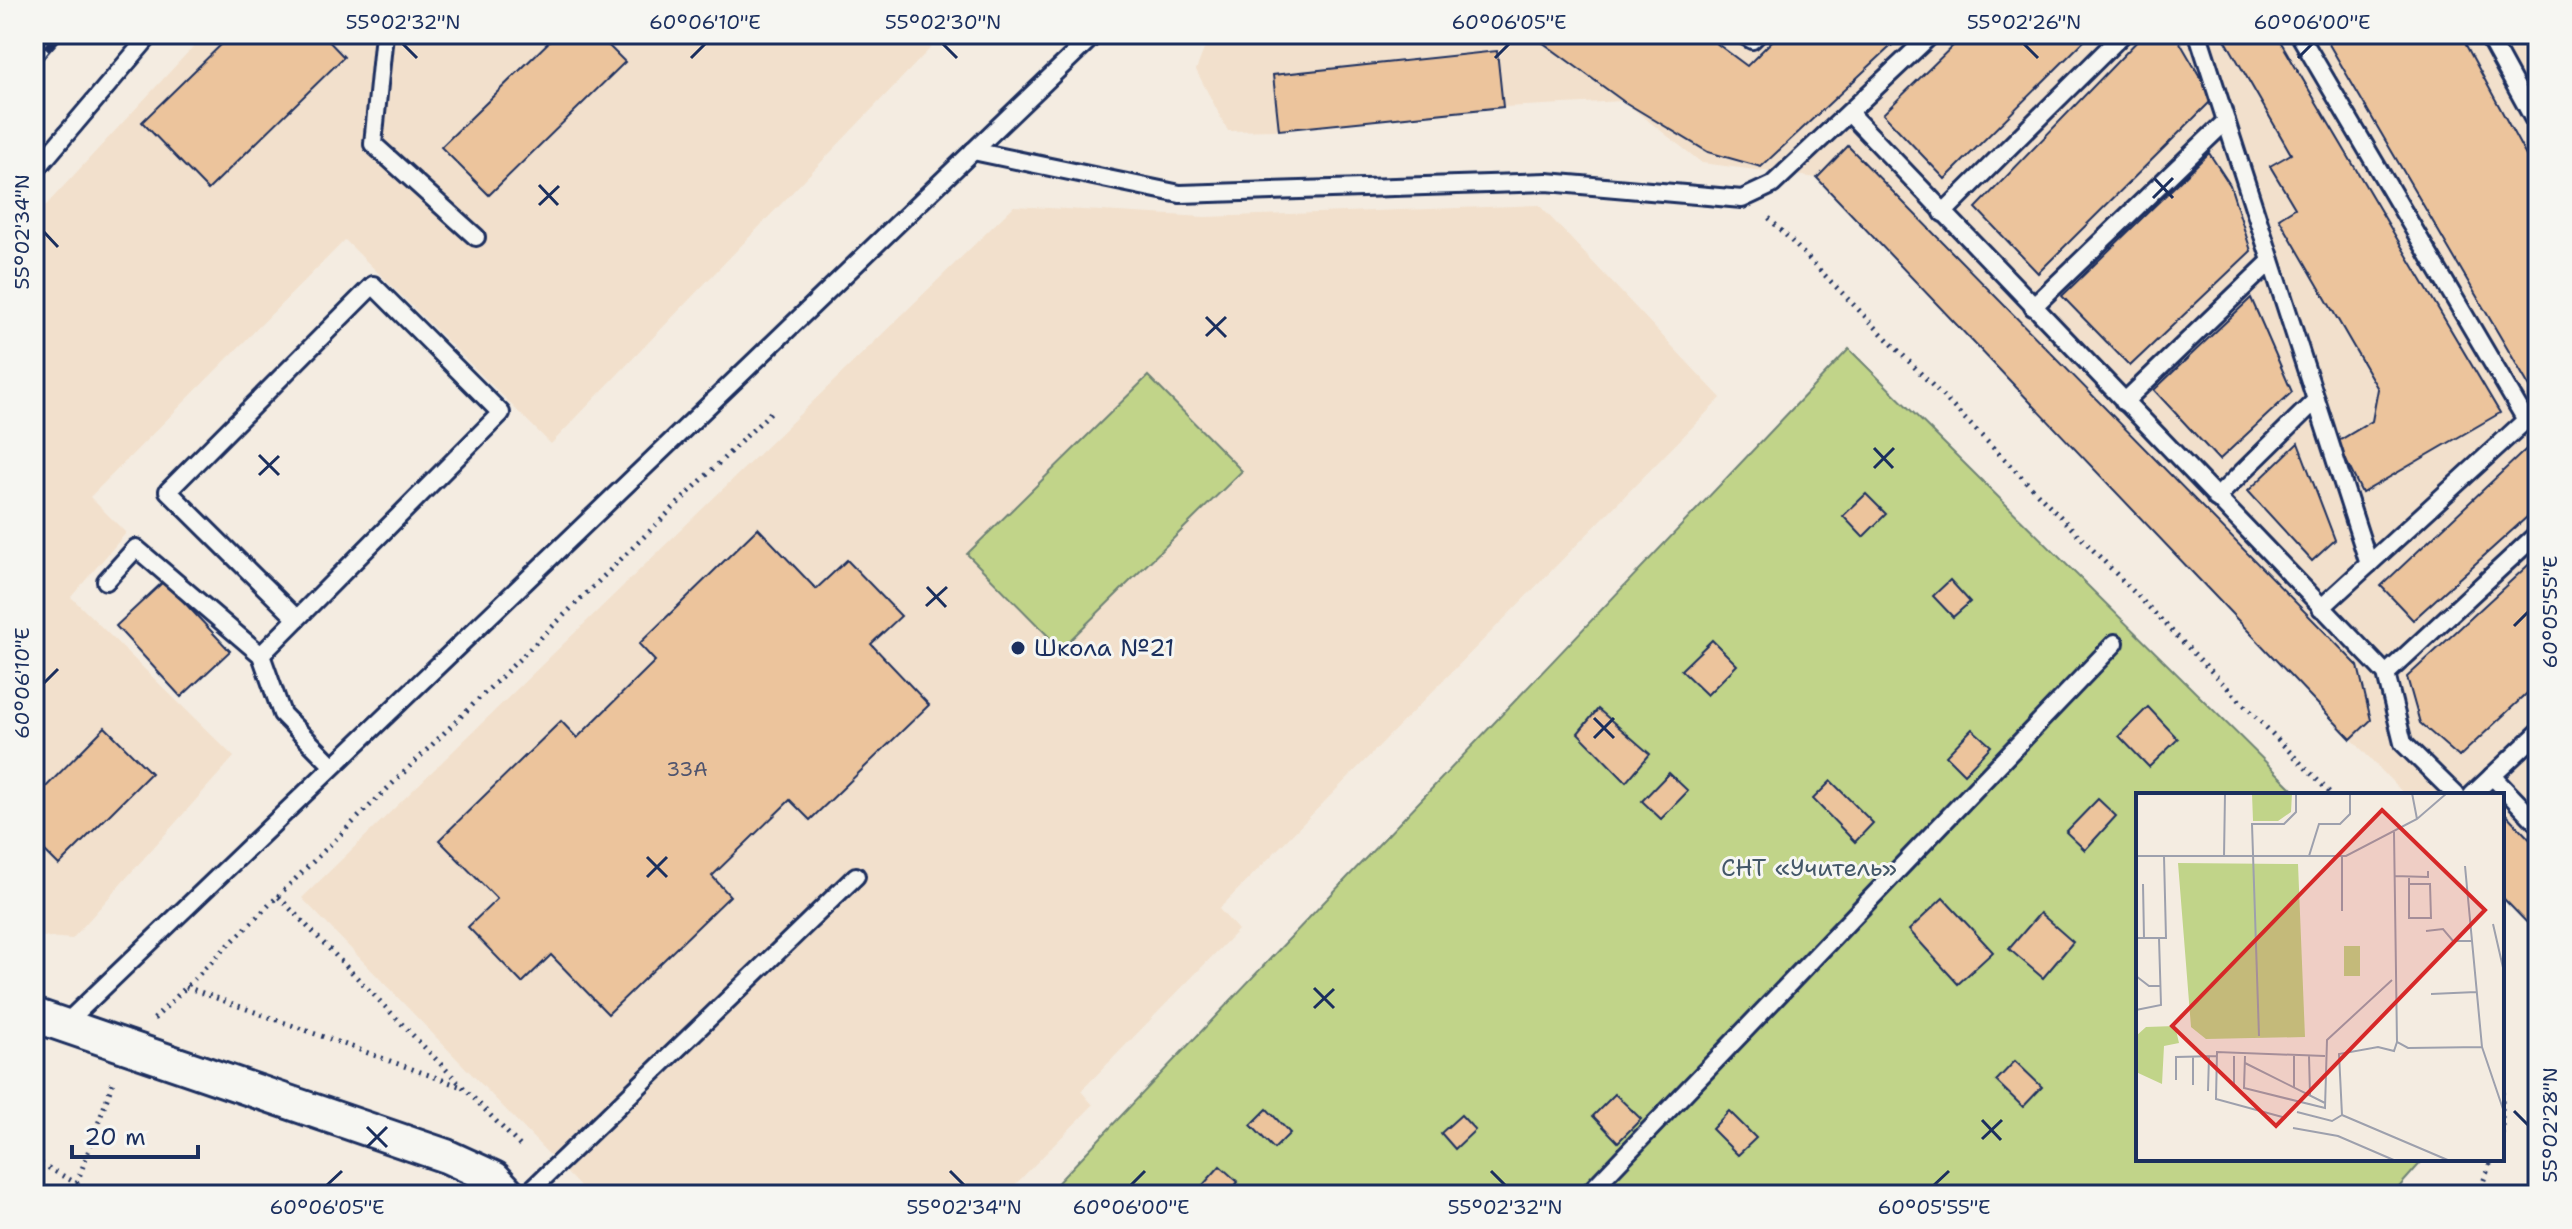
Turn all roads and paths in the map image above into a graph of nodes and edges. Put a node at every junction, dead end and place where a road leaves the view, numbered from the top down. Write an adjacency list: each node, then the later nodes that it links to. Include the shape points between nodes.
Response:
1 (151, 34): 15 (lane)
2 (384, 34): 18 (lane, via 373,144)
3 (1095, 34): 14 (lane)
4 (1742, 34): 5 (lane, via 1752,40)
5 (1758, 34)
6 (1932, 34): 11 (lane)
7 (2123, 34): 17 (lane)
8 (2198, 34): 12 (lane)
9 (2299, 34): 26 (lane, via 2526,420)
10 (2487, 34): 13 (lane)
11 (1849, 113): 16 (lane, via 1772,185); 17 (lane)
12 (2226, 121): 19 (lane); 20 (lane)
13 (2538, 127)
14 (973, 151): 16 (lane, via 1180,194 1547,182); 34 (lane)
15 (34, 172)
16 (1742, 199): 36 (path, via 1771,219)
17 (1943, 213): 20 (lane)
18 (476, 237)
19 (2271, 261): 21 (lane); 22 (lane)
20 (2033, 307): 22 (lane)
21 (2316, 400): 24 (lane); 26 (lane)
22 (2124, 402): 24 (lane)
23 (774, 409): 41 (path)
24 (2216, 498): 28 (lane)
25 (2538, 533): 32 (lane)
26 (2369, 564): 28 (lane)
27 (106, 581): 31 (lane, via 136,548)
28 (2321, 608): 32 (lane)
29 (297, 619): 29 (lane, via 501,413 373,285 168,491); 31 (lane)
30 (2115, 643): 53 (lane)
31 (261, 655): 34 (lane, via 282,714)
32 (2386, 674): 37 (lane, via 2403,743)
33 (2538, 733): 35 (lane)
34 (332, 765): 43 (lane)
35 (2492, 776): 38 (lane); 39 (lane)
36 (2330, 793)
37 (2454, 793)
38 (2474, 793)
39 (2538, 824)
40 (856, 876): 48 (lane)
41 (278, 896): 42 (path); 45 (path)
42 (186, 987): 44 (path); 45 (path)
43 (49, 1020): 44 (street)
44 (126, 1047): 49 (path); 51 (street, via 446,1156 494,1178)
45 (463, 1087): 48 (path)
46 (34, 1160): 49 (path)
47 (2491, 1161): 54 (path)
48 (548, 1174): 52 (lane)
49 (77, 1183): 50 (path)
50 (98, 1195)
51 (510, 1195)
52 (526, 1195)
53 (1587, 1195)
54 (2478, 1195)

